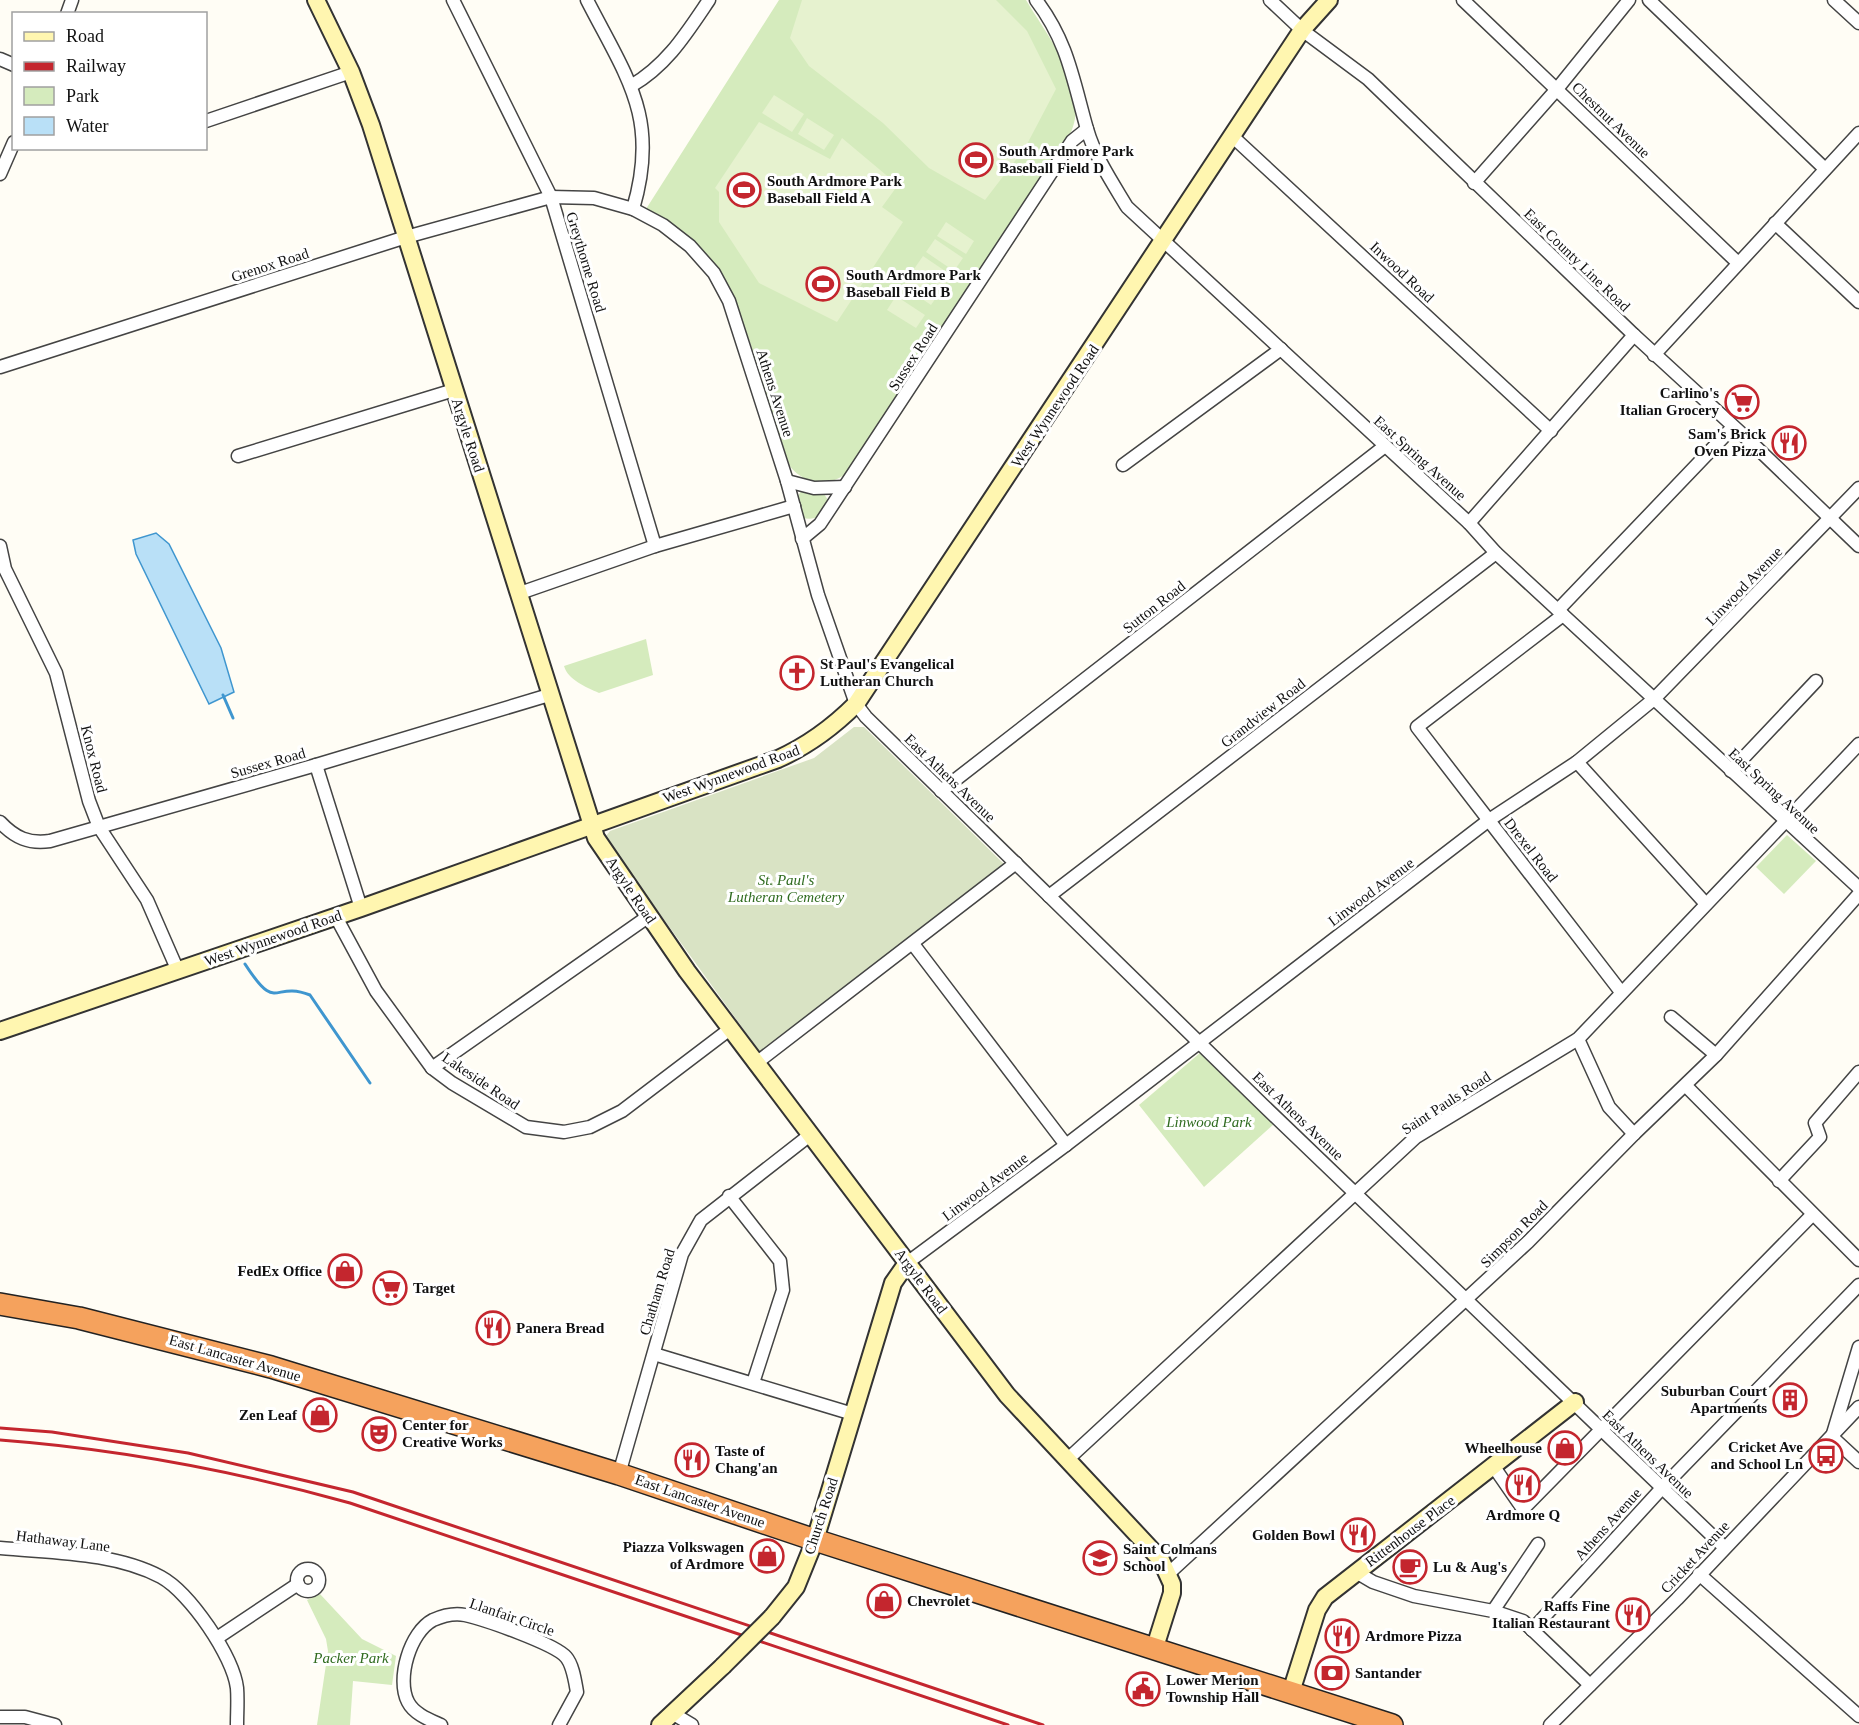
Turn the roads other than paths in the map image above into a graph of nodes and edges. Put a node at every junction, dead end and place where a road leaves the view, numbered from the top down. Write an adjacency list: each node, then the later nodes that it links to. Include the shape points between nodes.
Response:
1 (316, 0): 14 (street, Argyle Road)
2 (453, 0): 25 (street, Greythorne Road)
3 (587, 0): 15 (street)
4 (709, 0): 15 (street, via 675,51)
5 (1036, 0): 18 (street, East Spring Avenue, via 1066,52)
6 (1270, 0): 13 (street, East County Line Road)
7 (1329, 0): 13 (street, West Wynnewood Road)
8 (1463, 0): 16 (street, Chestnut Avenue)
9 (1629, 0): 16 (street)
10 (1649, 0): 22 (street)
11 (1834, 0): 12 (street)
12 (1859, 23)
13 (1302, 30): 20 (street, West Wynnewood Road); 24 (street, East County Line Road, via 1368,79)
14 (351, 72): 17 (street); 28 (street, Argyle Road)
15 (632, 86): 26 (street, via 644,137 643,170)
16 (1557, 89): 24 (street); 30 (street, Chestnut Avenue)
17 (207, 121)
18 (1087, 129): 29 (street, East Spring Avenue, via 1100,163 1126,207); 43 (street, Sussex Road, via 1072,141)
19 (1859, 133): 22 (street)
20 (1232, 136): 29 (street, West Wynnewood Road); 38 (street, Inwood Road)
21 (12, 147): 23 (street)
22 (1825, 169): 27 (street)
23 (0, 174)
24 (1474, 183): 32 (street, East County Line Road)
25 (551, 197): 26 (street, Athens Avenue, via 594,198); 28 (street, Grenox Road); 50 (street, Greythorne Road)
26 (633, 209): 42 (street, Athens Avenue, via 690,246 725,291)
27 (1776, 223): 30 (street); 31 (street)
28 (406, 237): 35 (street, Grenox Road); 36 (street, Argyle Road)
29 (1163, 243): 33 (street, East Spring Avenue); 58 (street, West Wynnewood Road)
30 (1737, 262): 34 (street)
31 (1859, 302)
32 (1634, 335): 34 (street, East County Line Road); 38 (street)
33 (1281, 349): 39 (street, East Spring Avenue); 41 (street)
34 (1654, 355): 37 (street, East County Line Road)
35 (0, 367)
36 (454, 390): 40 (street); 53 (street, Argyle Road)
37 (1734, 427): 46 (street, East County Line Road); 54 (street)
38 (1551, 431): 47 (street)
39 (1385, 446): 47 (street, East Spring Avenue); 63 (street, Sutton Road)
40 (238, 456)
41 (1123, 465)
42 (787, 481): 43 (street, via 814,488); 45 (street, Athens Avenue)
43 (845, 487): 48 (street, Sussex Road, via 820,524)
44 (1859, 488): 46 (street, Linwood Avenue)
45 (794, 506): 48 (street, Athens Avenue); 50 (street)
46 (1830, 519): 51 (street, East County Line Road); 57 (street, Linwood Avenue)
47 (1469, 523): 52 (street, East Spring Avenue)
48 (801, 539): 58 (street, Athens Avenue)
49 (0, 546): 68 (street, Knox Road, via 5,569 56,673)
50 (656, 546): 53 (street)
51 (1859, 546)
52 (1496, 553): 54 (street, East Spring Avenue); 72 (street, Grandview Road)
53 (519, 593): 56 (street, Argyle Road)
54 (1560, 612): 57 (street, East Spring Avenue); 64 (street, Drexel Road, via 1417,727)
55 (1816, 681): 62 (street)
56 (549, 695): 61 (street, Sussex Road); 67 (street, Argyle Road)
57 (1654, 699): 60 (street, Linwood Avenue); 62 (street, East Spring Avenue)
58 (856, 704): 63 (street, East Athens Avenue); 67 (street, West Wynnewood Road, via 834,727 803,748)
59 (1859, 744): 66 (street)
60 (1577, 762): 64 (street, Linwood Avenue); 73 (street)
61 (316, 765): 68 (street, Sussex Road); 74 (street)
62 (1731, 771): 66 (street, East Spring Avenue)
63 (941, 791): 69 (street, East Athens Avenue)
64 (1489, 820): 79 (street, Drexel Road); 84 (street, Linwood Avenue)
65 (0, 822): 68 (street, Sussex Road, via 34,843)
66 (1786, 823): 70 (street, East Spring Avenue); 73 (street, Saint Pauls Road)
67 (591, 825): 74 (street, West Wynnewood Road); 76 (street, Argyle Road)
68 (99, 827): 78 (street, Knox Road, via 147,900)
69 (1016, 863): 72 (street, East Athens Avenue); 77 (street)
70 (1859, 888)
71 (1859, 894): 85 (street, Simpson Road)
72 (1049, 896): 84 (street, East Athens Avenue)
73 (1706, 904): 79 (street, Saint Pauls Road)
74 (361, 908): 75 (street, West Wynnewood Road)
75 (336, 916): 78 (street, West Wynnewood Road); 87 (street, Lakeside Road, via 376,991)
76 (649, 916): 81 (street, Argyle Road); 87 (street)
77 (913, 944): 86 (street); 92 (street)
78 (178, 971): 82 (street, West Wynnewood Road)
79 (1621, 992): 83 (street, Saint Pauls Road)
80 (1671, 1017): 85 (street)
81 (730, 1029): 86 (street, Argyle Road); 87 (street, Lakeside Road, via 622,1111 590,1127 564,1132 526,1127)
82 (0, 1030)
83 (1578, 1039): 90 (street, via 1610,1107); 94 (street, Saint Pauls Road, via 1416,1137)
84 (1200, 1042): 92 (street, Linwood Avenue); 94 (street, East Athens Avenue)
85 (1716, 1055): 89 (street, Simpson Road)
86 (755, 1064): 91 (street, Argyle Road)
87 (432, 1068)
88 (1859, 1072): 93 (street, via 1815,1123 1820,1137)
89 (1686, 1086): 90 (street, Simpson Road); 93 (street)
90 (1634, 1134): 100 (street, Simpson Road)
91 (810, 1135): 95 (street, Chatham Road); 98 (street, Argyle Road)
92 (1066, 1145): 98 (street, Linwood Avenue)
93 (1779, 1181): 96 (street)
94 (1358, 1194): 100 (street, East Athens Avenue); 110 (street, Saint Pauls Road)
95 (729, 1196): 103 (street, Chatham Road, via 701,1220 682,1254); 104 (street, via 780,1261 783,1290)
96 (1812, 1215): 97 (street); 108 (street)
97 (1859, 1260)
98 (907, 1263): 107 (street, Church Road, via 893,1283); 110 (street, Argyle Road, via 1007,1395)
99 (1859, 1285): 114 (street, Athens Avenue)
100 (1468, 1300): 105 (street, East Athens Avenue); 120 (street, Simpson Road)
101 (0, 1304): 113 (highway, East Lancaster Avenue, via 184,1343)
102 (1859, 1347): 109 (street)
103 (654, 1354): 104 (street); 113 (street, Chatham Road)
104 (753, 1383): 107 (street)
105 (1575, 1402): 108 (street, East Athens Avenue); 112 (street, Rittenhouse Place)
106 (1859, 1407): 109 (street, Cricket Avenue)
107 (853, 1414): 115 (street, Church Road)
108 (1602, 1430): 112 (street, via 1523,1509); 114 (street, East Athens Avenue)
109 (1832, 1437): 111 (street); 117 (street, Cricket Avenue)
110 (1068, 1459): 120 (street, Argyle Road, via 1161,1560)
111 (1859, 1461)
112 (1494, 1467): 119 (street, Rittenhouse Place)
113 (619, 1474): 115 (highway, East Lancaster Avenue)
114 (1662, 1488): 117 (street, East Athens Avenue); 124 (street, Athens Avenue)
115 (815, 1540): 126 (highway, East Lancaster Avenue); 131 (street, Church Road, bridge, via 796,1587 723,1666)
116 (1538, 1544): 123 (street)
117 (1724, 1547): 121 (street, Cricket Avenue)
118 (0, 1548): 125 (street, Hathaway Lane, via 72,1554 124,1564 162,1578 190,1603)
119 (1356, 1572): 123 (street, via 1414,1596); 128 (street, Rittenhouse Place, via 1320,1604)
120 (1168, 1574): 126 (street, via 1172,1593)
121 (1699, 1574): 127 (street, Cricket Avenue); 130 (street)
122 (298, 1584): 125 (street)
123 (1493, 1611): 124 (street, via 1522,1621)
124 (1532, 1630): 127 (street)
125 (217, 1638): 133 (street, Hathaway Lane, via 237,1686)
126 (1155, 1647): 128 (highway, East Lancaster Avenue)
127 (1590, 1685): 138 (street, Cricket Avenue)
128 (1291, 1692): 137 (highway, East Lancaster Avenue)
129 (0, 1716): 132 (street, via 25,1717)
130 (1859, 1716)
131 (666, 1719): 136 (street)
132 (55, 1725)
133 (237, 1725)
134 (441, 1725): 135 (street, Llanfair Circle, via 407,1701 404,1668 424,1627 457,1614 555,1647 568,1660 577,1692)
135 (559, 1725)
136 (692, 1725)
137 (1392, 1725)
138 (1550, 1725)

